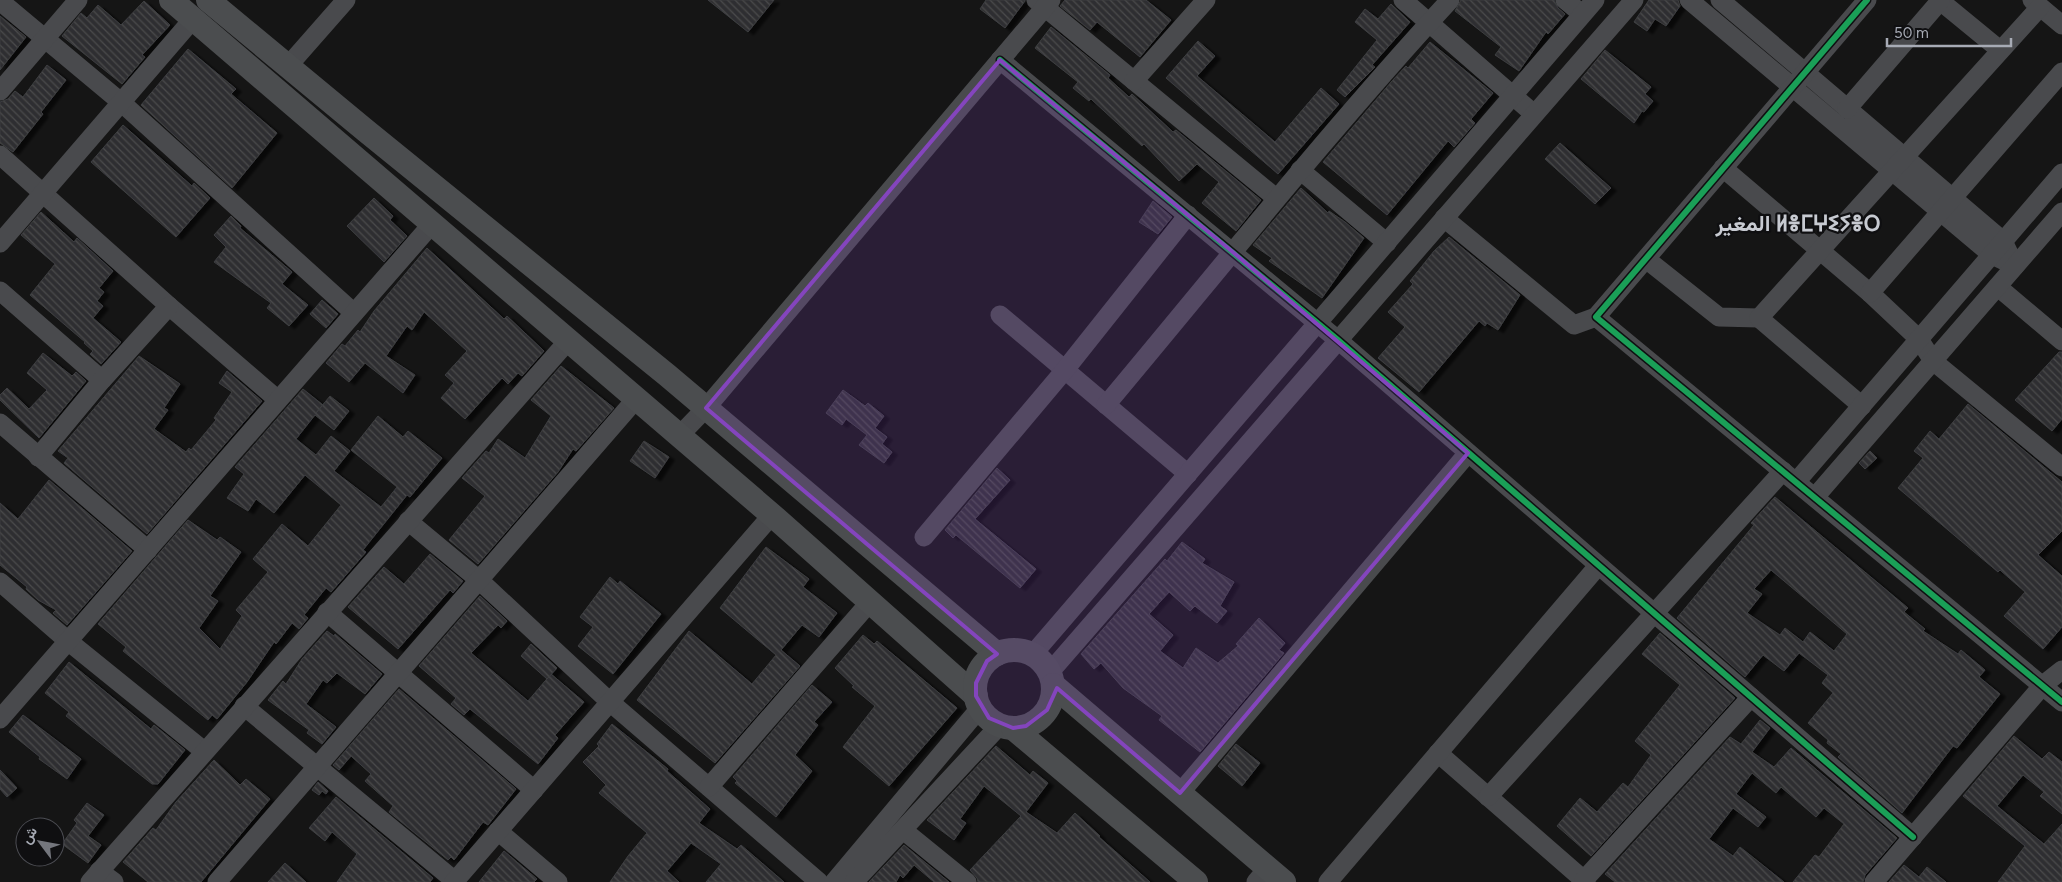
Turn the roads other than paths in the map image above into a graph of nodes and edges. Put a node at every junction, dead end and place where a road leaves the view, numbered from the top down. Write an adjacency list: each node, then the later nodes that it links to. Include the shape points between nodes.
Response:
1 (78, 0): 22 (street)
2 (171, 0): 19 (main road)
3 (208, 0): 25 (main road)
4 (346, 0): 25 (street)
5 (1206, 0): 28 (street)
6 (1404, 0): 20 (street)
7 (1450, 0): 20 (street)
8 (1565, 0): 18 (street)
9 (1595, 0): 18 (street)
10 (1634, 0): 34 (street)
11 (1689, 0): 29 (street)
12 (1720, 0): 27 (street)
13 (1867, 0): 27 (street)
14 (1940, 0): 23 (street); 33 (street)
15 (0, 1): 22 (street)
16 (1044, 2): 24 (street); 28 (street)
17 (2036, 3): 21 (street); 23 (street)
18 (1582, 14): 31 (street)
19 (193, 19): 32 (street); 47 (main road)
20 (1429, 22): 31 (street); 38 (street)
21 (2062, 25)
22 (46, 40): 30 (street); 32 (street)
23 (2000, 50): 36 (street)
24 (1000, 60): 45 (street); 75 (street)
25 (288, 66): 75 (main road)
26 (2062, 72): 43 (street)
27 (1805, 73): 29 (street); 33 (street)
28 (1134, 81): 42 (street)
29 (1792, 88): 37 (street); 39 (street)
30 (0, 91)
31 (1514, 94): 34 (street); 48 (street)
32 (122, 103): 41 (street); 59 (street)
33 (1847, 109): 36 (street)
34 (1534, 114): 46 (street)
35 (0, 154): 41 (street)
36 (1903, 156): 39 (street); 43 (street)
37 (1723, 168): 51 (street); 53 (street)
38 (1300, 170): 42 (street); 48 (street)
39 (1890, 170): 43 (street); 51 (street)
40 (2062, 173): 50 (street)
41 (42, 193): 49 (street); 58 (street)
42 (1276, 198): 52 (street)
43 (1946, 205): 50 (street); 57 (street)
44 (2062, 212): 54 (street)
45 (1188, 215): 52 (street); 69 (street)
46 (1444, 218): 61 (street, via 1574,325); 65 (street)
47 (432, 224): 59 (street); 66 (main road)
48 (1387, 242): 63 (street)
49 (0, 243)
50 (1998, 248): 54 (street); 64 (street)
51 (1820, 250): 57 (street); 62 (street)
52 (1234, 253): 63 (street); 73 (street)
53 (1646, 259): 61 (street); 62 (street, via 1719,317)
54 (2016, 266): 55 (street)
55 (1998, 287): 67 (street); 68 (street)
56 (0, 291): 70 (street)
57 (1870, 293): 64 (street)
58 (169, 306): 70 (street); 72 (street)
59 (354, 313): 72 (street)
60 (1000, 315): 69 (street)
61 (1596, 317): 82 (street)
62 (1759, 318): 74 (street)
63 (1317, 324): 65 (street); 81 (street)
64 (1919, 339): 68 (street); 74 (street)
65 (1338, 340): 78 (street); 99 (street)
66 (568, 341): 71 (main road); 85 (street)
67 (2062, 341)
68 (1934, 361): 80 (street); 83 (street)
69 (1064, 371): 73 (street); 86 (street)
70 (102, 380): 79 (street)
71 (636, 399): 77 (main road); 89 (street)
72 (278, 400): 87 (street)
73 (1106, 404): 81 (street)
74 (1862, 406): 82 (street)
75 (706, 408): 77 (street); 95 (main road)
76 (0, 423): 79 (street)
77 (679, 436): 84 (main road)
78 (1468, 453): 88 (street); 113 (street)
79 (38, 457): 87 (street)
80 (2062, 467)
81 (1188, 474): 96 (street)
82 (1790, 476): 83 (street); 93 (street)
83 (1815, 498): 100 (street)
84 (772, 515): 91 (main road); 102 (street)
85 (408, 521): 89 (street); 92 (street)
86 (924, 537)
87 (148, 550): 94 (street)
88 (1598, 566): 93 (street); 109 (street)
89 (478, 580): 98 (street); 102 (street)
90 (0, 582): 94 (street)
91 (870, 602): 103 (main road); 111 (street)
92 (327, 612): 98 (street); 105 (street)
93 (1655, 615): 101 (street); 114 (street)
94 (68, 641): 106 (street); 108 (street)
95 (997, 654): 96 (main road, via 1021,650); 103 (main road, via 980,671 976,683)
96 (1033, 654): 99 (main road, via 1043,662)
97 (2062, 670): 100 (street)
98 (398, 673): 110 (street); 112 (street)
99 (1051, 678): 107 (main road, via 1052,698 1047,710 1032,723); 113 (main road)
100 (2043, 685): 104 (street); 117 (street)
101 (1751, 697): 117 (street); 120 (street)
102 (610, 702): 111 (street); 112 (street)
103 (978, 702): 107 (main road, via 989,718); 125 (street)
104 (2062, 702)
105 (244, 706): 108 (street); 110 (street)
106 (0, 719)
107 (1007, 726): 115 (street); 128 (main road)
108 (204, 750): 119 (street)
109 (1438, 754): 114 (street); 129 (street)
110 (316, 767): 121 (street); 122 (street)
111 (709, 787): 124 (street)
112 (534, 790): 116 (street)
113 (1180, 793): 118 (main road)
114 (1488, 797): 120 (street)
115 (903, 830): 126 (street); 127 (street)
116 (498, 831): 122 (street); 123 (street)
117 (1913, 836): 130 (street)
118 (1270, 877)
119 (101, 878)
120 (1585, 881)
121 (217, 882)
122 (454, 882)
123 (558, 882)
124 (819, 882)
125 (834, 882)
126 (854, 882)
127 (967, 882)
128 (1196, 882)
129 (1328, 882)
130 (1874, 882)

